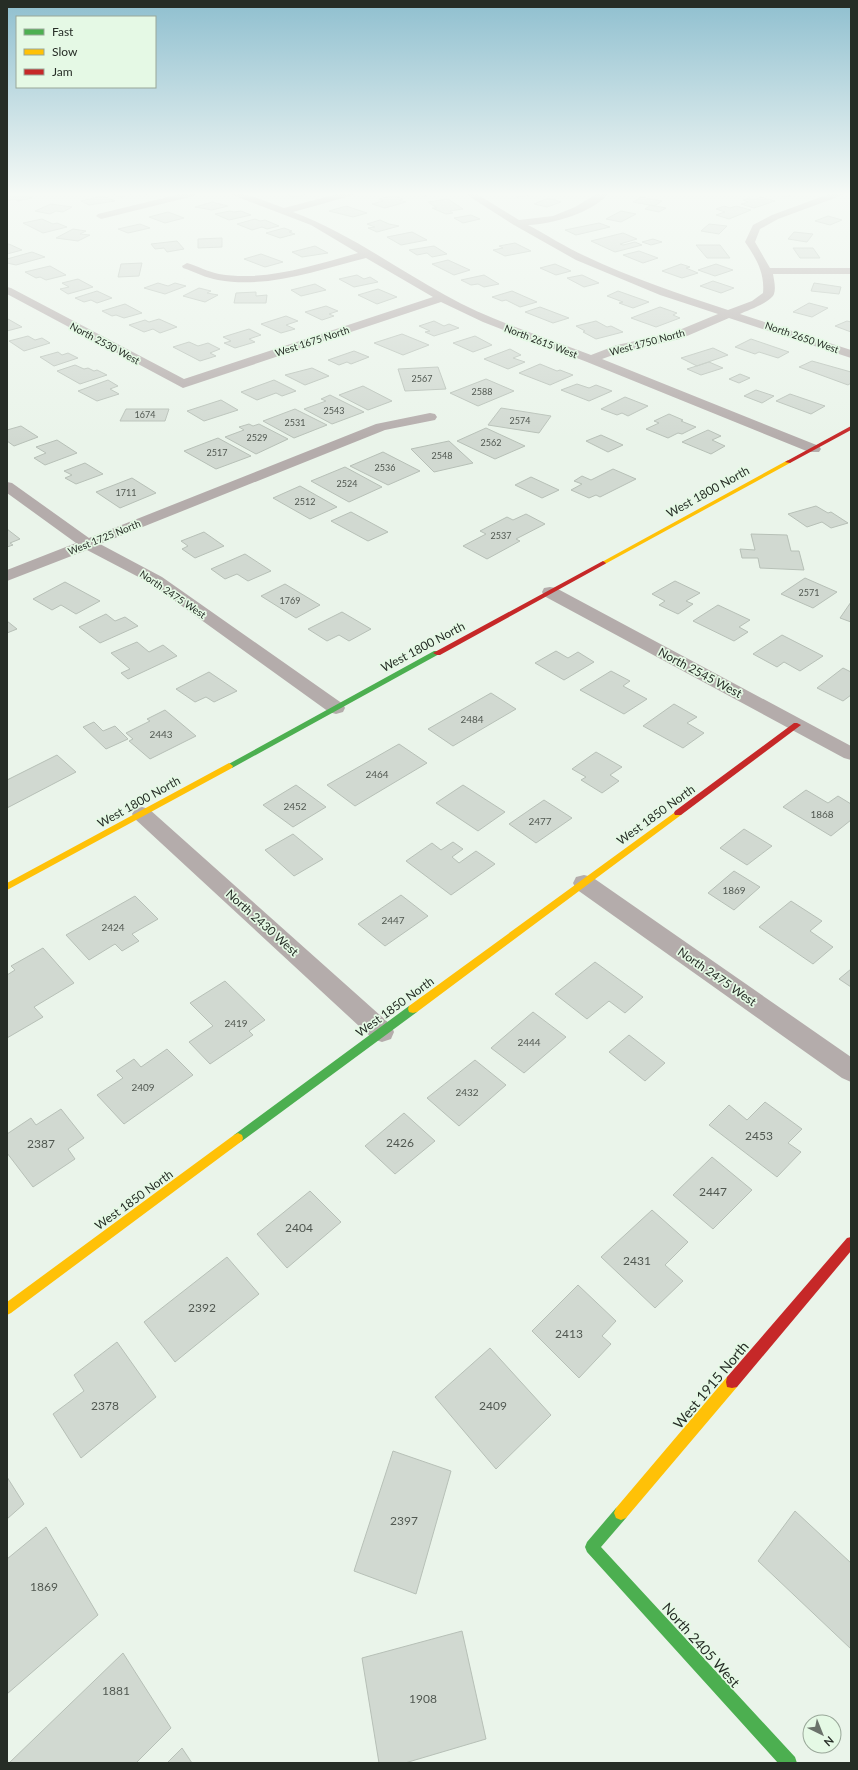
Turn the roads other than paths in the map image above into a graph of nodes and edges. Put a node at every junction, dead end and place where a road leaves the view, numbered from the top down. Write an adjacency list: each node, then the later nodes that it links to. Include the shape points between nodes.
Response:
1 (215, 276): 2 (street, via 254,279)
2 (276, 276)
3 (404, 276): 7 (street, North 2615 West)
4 (620, 276): 10 (street, North 2650 West)
5 (768, 276): 10 (street, West 1750 North, via 768,294 756,303)
6 (7, 290): 8 (street, North 2530 West)
7 (442, 298): 12 (street, North 2615 West, via 487,320); 13 (street, West 1675 North)
8 (22, 299): 9 (street); 13 (street, North 2530 West)
9 (7, 303)
10 (731, 314): 11 (street, North 2650 West); 12 (street, West 1750 North, via 676,336 621,348)
11 (851, 354)
12 (591, 359): 16 (street, North 2615 West)
13 (183, 384)
14 (430, 417): 18 (street, West 1725 North, via 381,427)
15 (851, 428): 16 (main road, West 1800 North)
16 (814, 448): 20 (main road, West 1800 North)
17 (7, 486): 18 (street, North 2475 West)
18 (88, 544): 19 (street, West 1725 North); 21 (street, North 2475 West, via 156,580)
19 (7, 576)
20 (550, 592): 21 (main road, West 1800 North); 22 (street, North 2545 West)
21 (336, 708): 24 (main road, West 1800 North)
22 (797, 725): 23 (street, North 2545 West); 25 (main road, West 1850 North)
23 (851, 754)
24 (142, 814): 26 (main road, West 1800 North); 27 (street, North 2430 West)
25 (584, 883): 27 (main road, West 1850 North); 28 (street, North 2475 West)
26 (7, 887)
27 (382, 1032): 30 (main road, West 1850 North)
28 (851, 1071)
29 (851, 1242): 31 (main road, West 1915 North)
30 (7, 1309)
31 (592, 1547): 32 (main road, North 2405 West)
32 (789, 1763)

